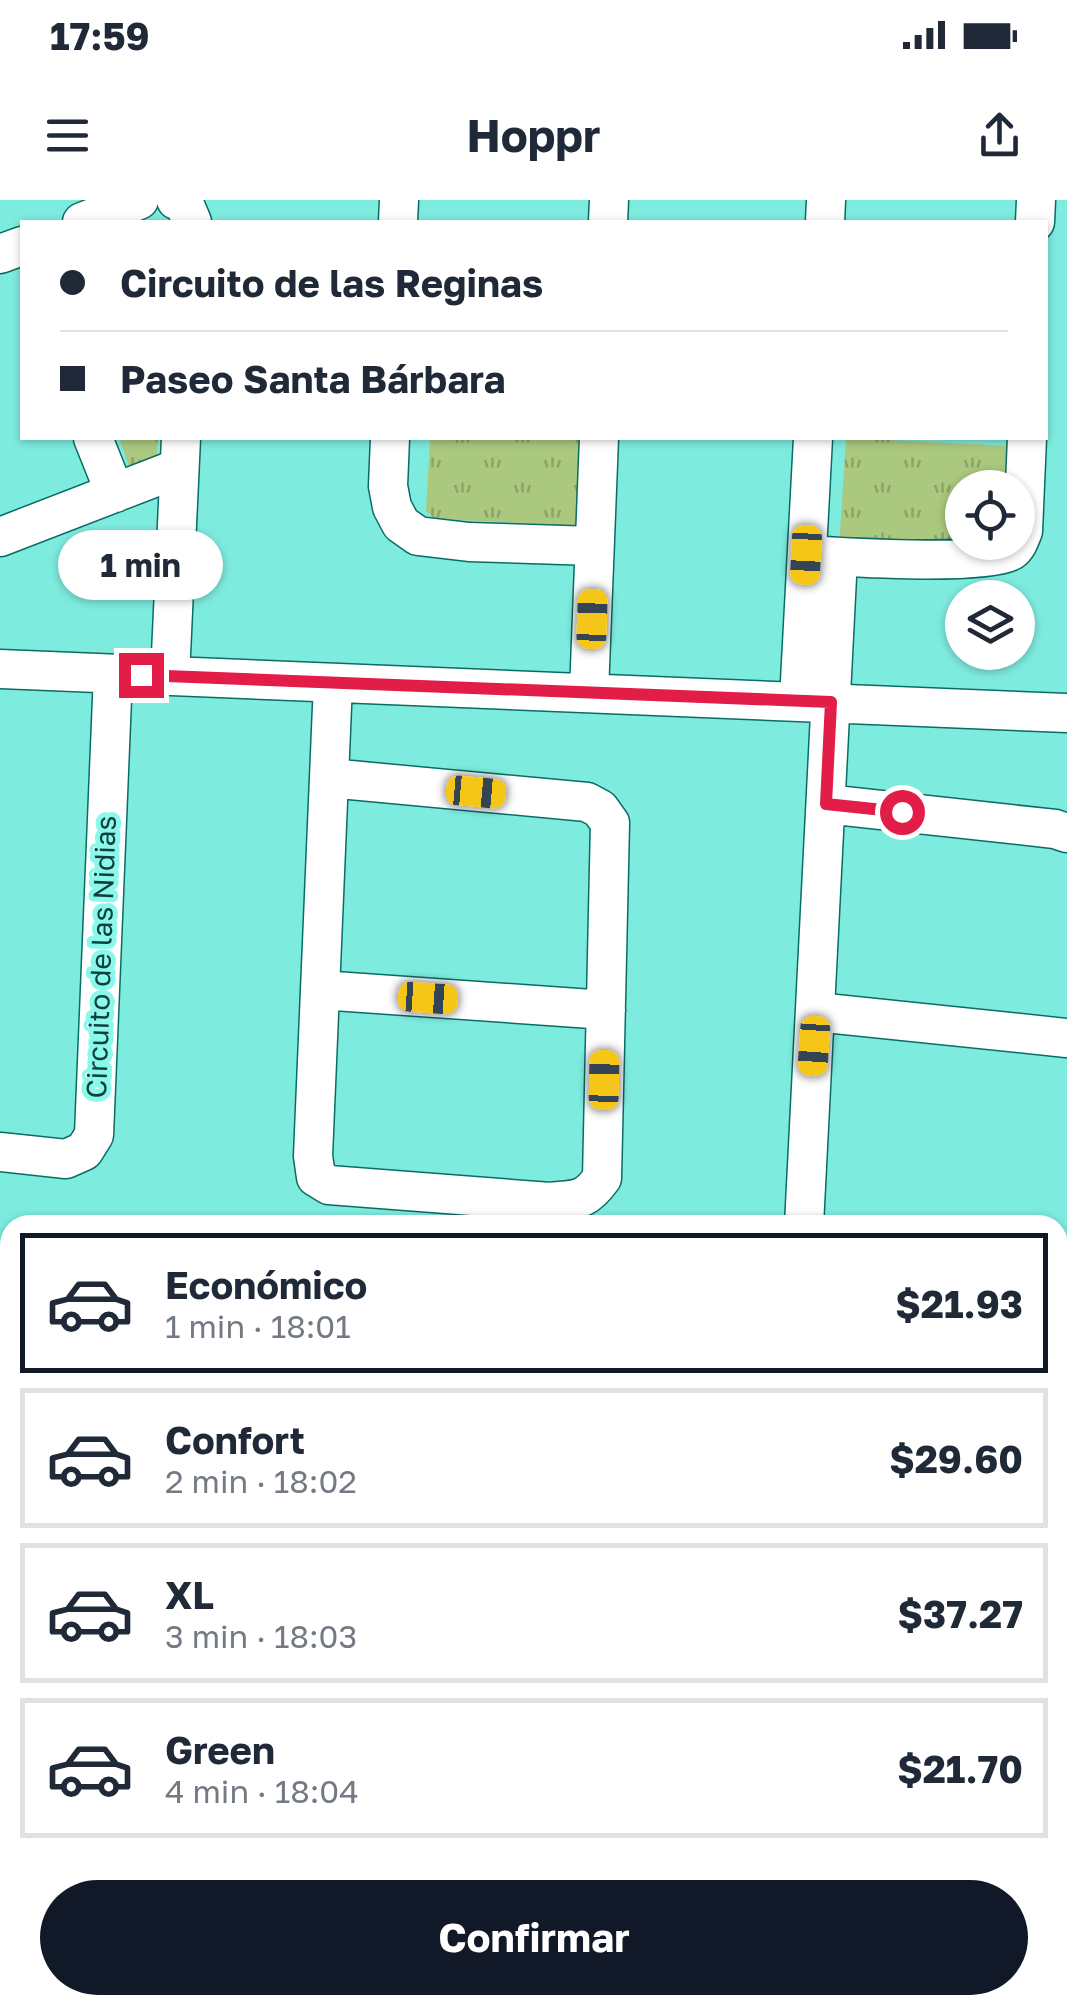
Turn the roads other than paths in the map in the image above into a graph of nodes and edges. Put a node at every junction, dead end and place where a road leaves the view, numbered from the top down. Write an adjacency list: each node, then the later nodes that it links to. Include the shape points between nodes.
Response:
1 (140, 200): 3 (street)
2 (176, 200): 4 (street)
3 (87, 220)
4 (191, 220)
5 (94, 440): 11 (street)
6 (390, 440): 13 (street, via 392,507 400,524 418,536)
7 (598, 440): 13 (street)
8 (813, 440): 14 (street)
9 (1026, 440): 14 (street, via 1023,531 1010,552 988,558)
10 (180, 453): 11 (street); 17 (street)
11 (115, 493): 12 (street)
12 (0, 537)
13 (594, 546): 19 (street)
14 (822, 556): 20 (street)
15 (0, 669): 16 (street)
16 (113, 674): 17 (street); 29 (street, Circuito de las Nidias, via 94,1134 84,1151 66,1159)
17 (170, 676): 18 (street)
18 (334, 683): 19 (street); 22 (street)
19 (589, 692): 20 (street)
20 (815, 701): 21 (street); 23 (street)
21 (1067, 713)
22 (329, 778): 25 (street); 26 (street, via 587,802 600,809 610,823)
23 (826, 804): 24 (street); 27 (street)
24 (1067, 833)
25 (320, 990): 26 (street); 26 (street, via 316,1177 329,1184 550,1202 591,1194 602,1178)
26 (606, 1010)
27 (816, 1012): 28 (street); 30 (street)
28 (1067, 1038)
29 (0, 1152)
30 (805, 1215)

